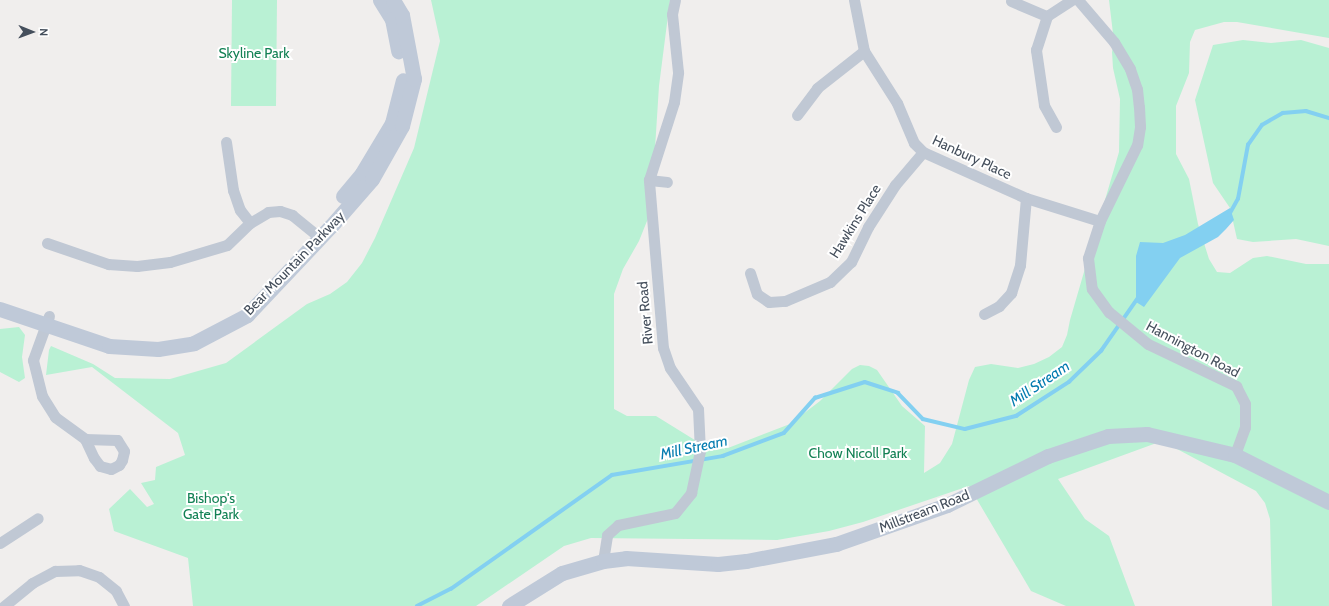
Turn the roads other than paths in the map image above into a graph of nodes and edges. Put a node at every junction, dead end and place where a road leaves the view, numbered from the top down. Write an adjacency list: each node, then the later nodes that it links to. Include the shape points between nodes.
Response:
1 (380, 0): 19 (street, Bear Mountain Parkway, via 392,20 404,78 392,123 362,173)
2 (393, 0): 19 (street, Bear Mountain Parkway, via 402,15 414,79 402,126 372,179)
3 (675, 0): 14 (street, River Road, via 672,14 678,72 674,102)
4 (854, 0): 9 (street, Hanbury Place)
5 (1072, 0): 8 (street)
6 (1078, 0): 17 (street, Hannington Road, via 1114,42 1130,69 1137,89 1139,107 1140,127 1137,146)
7 (1011, 1): 8 (street)
8 (1048, 16): 11 (street, via 1036,50 1044,105)
9 (864, 51): 10 (street, via 817,88); 13 (street, Hanbury Place, via 897,103 914,142)
10 (797, 115)
11 (1056, 127)
12 (226, 142): 18 (street, via 234,190 240,210)
13 (924, 152): 16 (street, Hanbury Place); 21 (street, Hawkins Place, via 895,186 868,227 851,262 830,282 785,301 769,302 757,294)
14 (649, 180): 15 (street); 31 (street, River Road, via 663,348 670,368 698,409 700,451 691,493 675,513 618,525 607,535)
15 (667, 182)
16 (1026, 198): 17 (street, Hanbury Place); 24 (street, via 1020,265 1011,293 1000,306)
17 (1100, 221): 27 (street, Hannington Road, via 1088,258 1092,289 1109,312 1148,344 1236,386 1245,404 1245,427)
18 (250, 222): 19 (street, via 268,212 280,211 292,215); 20 (street, via 227,245 170,262 137,266 108,264)
19 (316, 235): 25 (street, Bear Mountain Parkway, via 240,310 193,334 157,341 113,338)
20 (47, 243)
21 (750, 273)
22 (0, 298): 25 (street, Bear Mountain Parkway)
23 (0, 309): 25 (street, Bear Mountain Parkway)
24 (984, 314)
25 (47, 320): 26 (street, via 33,360 42,396 55,417)
26 (85, 439)
27 (1235, 455): 28 (street, Millstream Road); 31 (street, Millstream Road, via 1148,434 1108,436 1048,456 947,505 836,544 718,564 626,558)
28 (1329, 502)
29 (38, 518): 30 (street)
30 (0, 543)
31 (603, 561): 34 (street, Millstream Road, via 562,573)
32 (4, 606): 33 (street, via 32,583 55,571 79,570 99,577 116,591)
33 (124, 606)
34 (509, 606)

